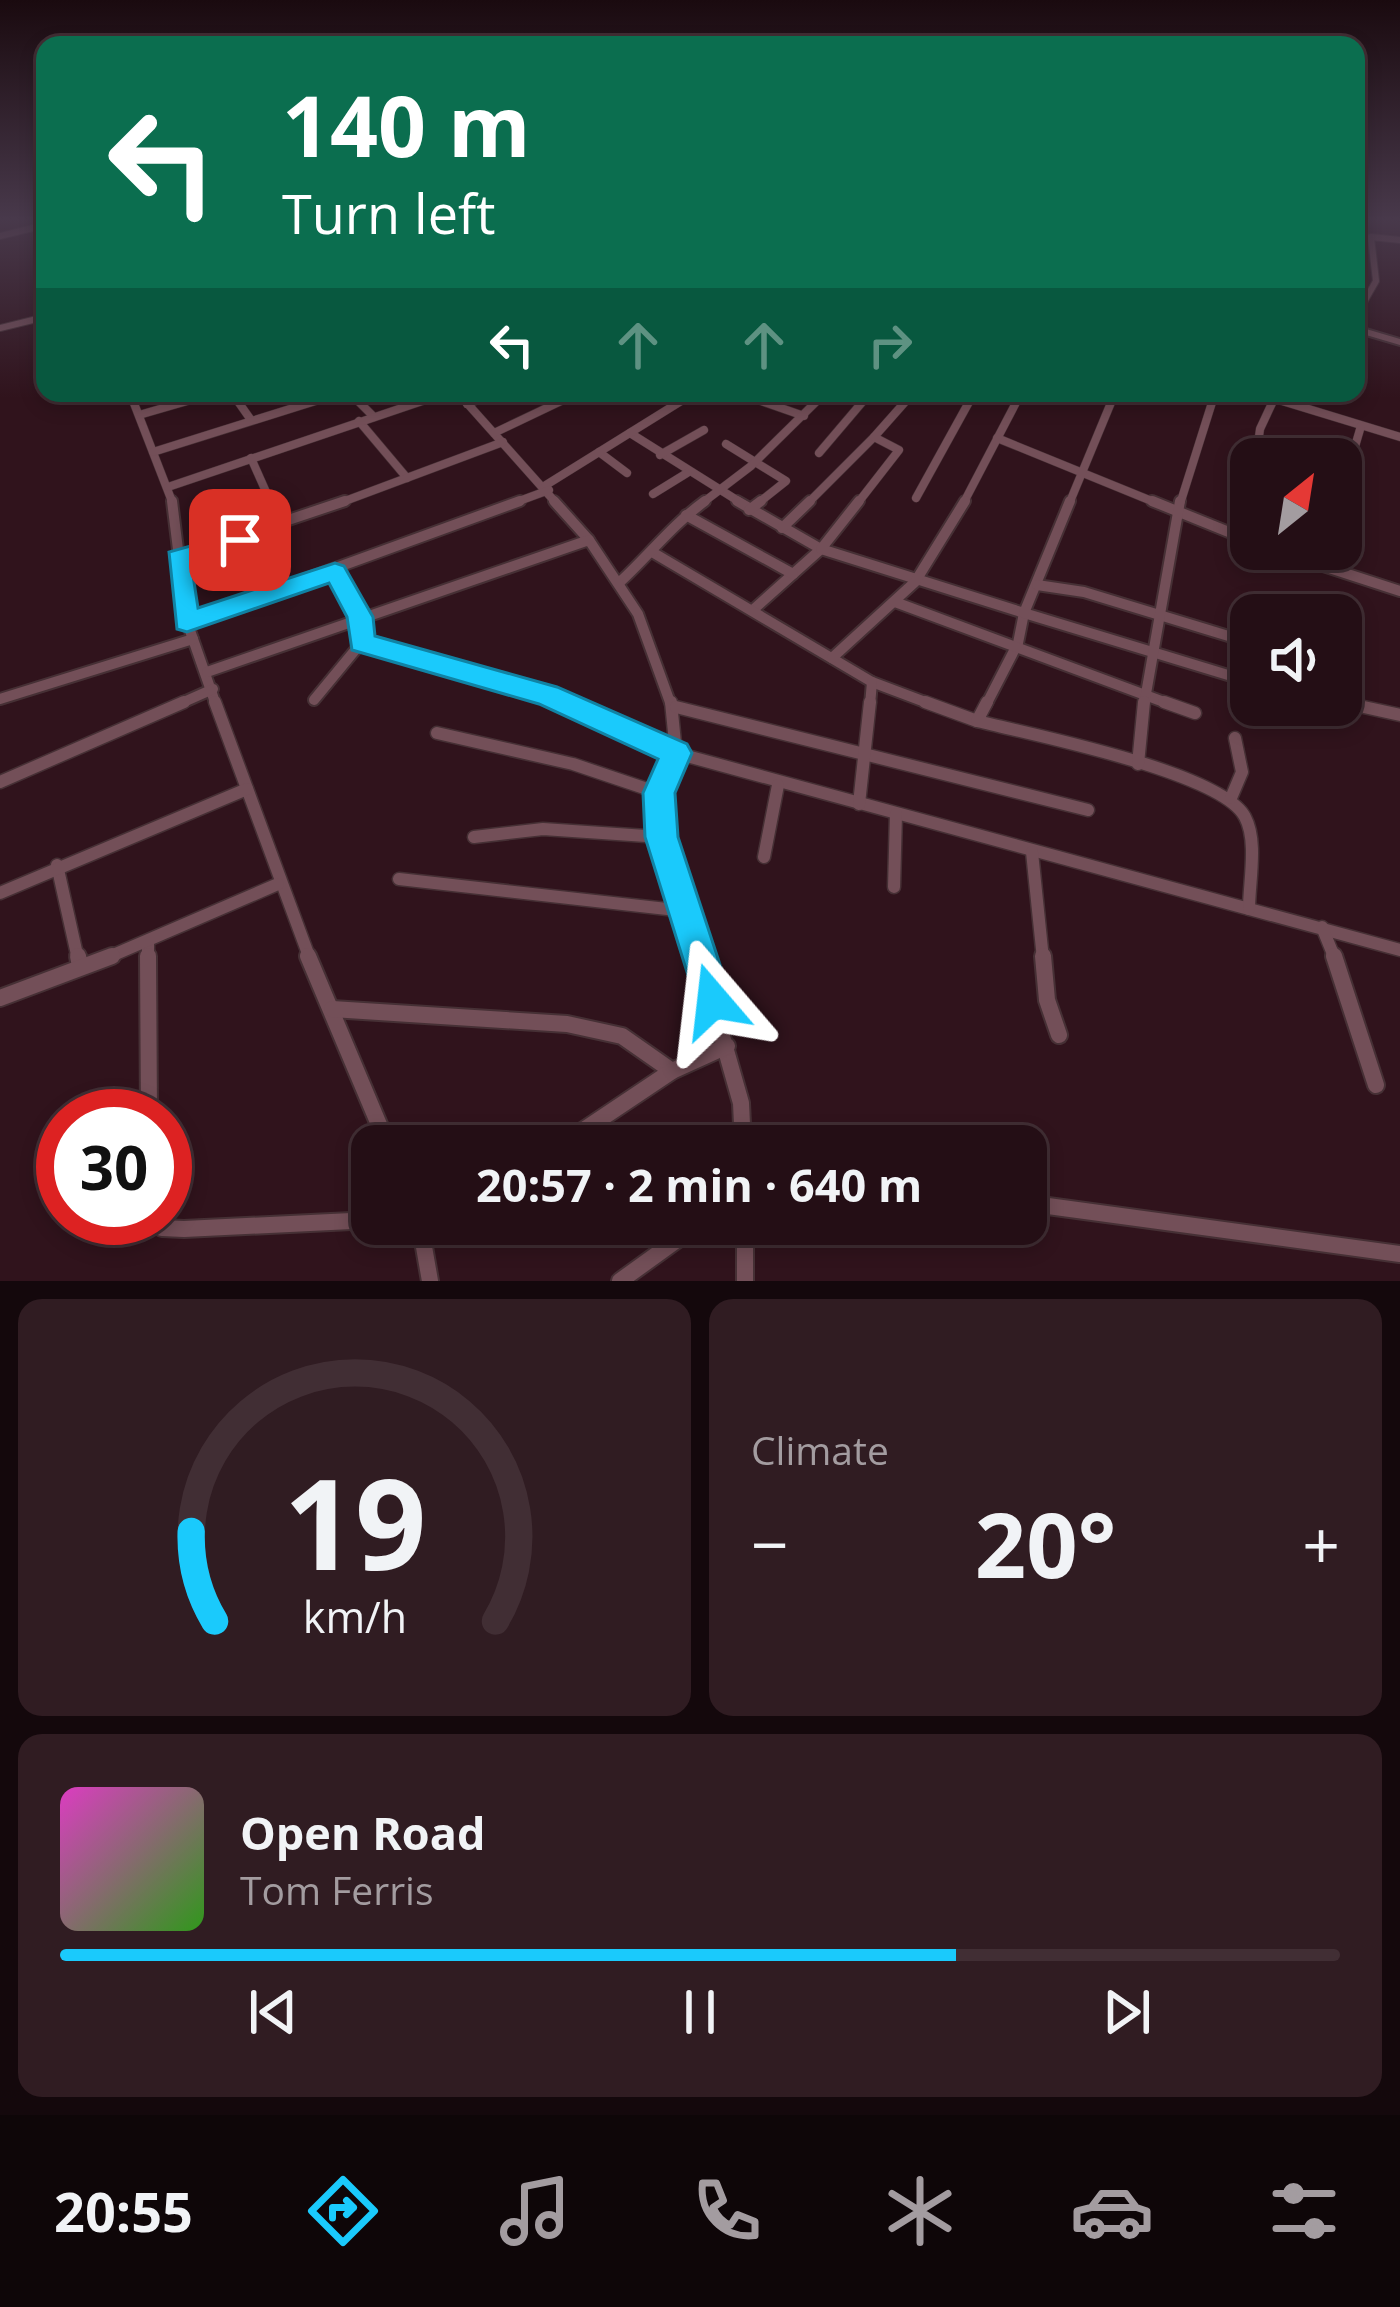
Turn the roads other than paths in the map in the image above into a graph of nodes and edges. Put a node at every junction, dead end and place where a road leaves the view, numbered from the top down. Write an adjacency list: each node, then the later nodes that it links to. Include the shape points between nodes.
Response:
1 (36, 319): 2 (street)
2 (0, 328)
3 (1365, 331): 4 (street)
4 (1400, 342)
5 (134, 402): 27 (street)
6 (184, 402): 27 (street)
7 (238, 402): 30 (street)
8 (314, 402): 30 (street)
9 (356, 402): 29 (street)
10 (419, 402): 29 (street)
11 (472, 402): 25 (street)
12 (562, 402): 36 (street)
13 (680, 402): 34 (street)
14 (764, 402): 28 (street)
15 (817, 402): 28 (street)
16 (862, 402): 44 (street)
17 (905, 402): 37 (street)
18 (969, 402): 57 (street)
19 (1016, 402): 38 (street)
20 (1110, 402): 48 (street)
21 (1212, 402): 58 (street)
22 (1273, 402): 39 (street)
23 (1283, 402): 26 (street)
24 (1304, 402): 26 (street)
25 (467, 404): 36 (street)
26 (1302, 408): 32 (street)
27 (139, 415): 42 (street)
28 (804, 416): 47 (street)
29 (374, 417): 31 (street)
30 (251, 420): 42 (street)
31 (359, 422): 46 (street); 51 (street)
32 (1361, 426): 35 (street); 40 (street)
33 (704, 430): 45 (street)
34 (630, 433): 43 (street); 45 (street)
35 (1399, 434)
36 (499, 437): 51 (street); 53 (street)
37 (874, 437): 61 (street); 64 (street, via 899,449)
38 (997, 438): 48 (street); 71 (street)
39 (1259, 438)
40 (1357, 438)
41 (726, 445): 47 (street)
42 (153, 452): 52 (street)
43 (599, 452): 50 (street); 53 (street)
44 (818, 453)
45 (660, 455): 49 (street)
46 (251, 458): 52 (street); 55 (street)
47 (756, 462): 54 (street); 59 (street, via 786,481)
48 (1084, 470): 58 (street); 72 (street)
49 (687, 472): 54 (street); 56 (street)
50 (628, 473)
51 (407, 478): 66 (street)
52 (168, 487): 66 (street)
53 (548, 488): 63 (street); 68 (street)
54 (718, 491): 59 (street); 60 (street)
55 (267, 494)
56 (653, 494)
57 (916, 498)
58 (1174, 507): 62 (street); 77 (street)
59 (749, 510): 61 (street)
60 (686, 514): 65 (street); 69 (street)
61 (782, 528): 64 (street)
62 (1230, 533)
63 (589, 540): 70 (street); 78 (street)
64 (821, 549): 69 (street); 71 (street)
65 (652, 552): 70 (street); 75 (street)
66 (178, 557): 79 (street)
67 (1333, 570): 73 (street)
68 (335, 572): 78 (street); 79 (street)
69 (793, 574): 75 (street)
70 (621, 581): 93 (street)
71 (915, 582): 74 (street); 76 (street)
72 (1037, 585): 76 (street); 77 (street)
73 (1400, 591)
74 (896, 602): 83 (street); 85 (street)
75 (754, 609): 85 (street)
76 (1024, 614): 83 (street); 84 (street)
77 (1154, 615): 80 (street); 84 (street)
78 (360, 617): 82 (street); 86 (street)
79 (187, 622): 81 (street)
80 (1230, 637)
81 (194, 639): 86 (street); 91 (street)
82 (362, 643): 92 (street); 101 (street, via 547,695)
83 (1015, 649): 90 (street); 97 (street)
84 (1147, 655): 87 (street); 90 (street)
85 (832, 658): 88 (street)
86 (207, 672): 89 (street)
87 (1230, 677)
88 (872, 682): 97 (street); 100 (street)
89 (213, 689): 103 (street); 105 (street)
90 (1144, 694): 95 (street); 102 (street)
91 (0, 699)
92 (314, 700)
93 (676, 707): 100 (street); 101 (street)
94 (1362, 707): 96 (street)
95 (1195, 713)
96 (1400, 715)
97 (977, 721): 102 (street)
98 (437, 733): 106 (street)
99 (1235, 738): 107 (street, via 1242,772)
100 (865, 752): 108 (street); 109 (street)
101 (676, 753): 104 (street); 106 (street)
102 (1138, 764): 107 (street)
103 (0, 782)
104 (778, 785): 108 (street); 114 (street)
105 (247, 789): 115 (street); 117 (street)
106 (659, 793): 112 (street)
107 (1231, 797): 120 (street, via 1244,814)
108 (860, 804): 110 (street)
109 (1088, 810)
110 (896, 814): 113 (street); 118 (street)
111 (474, 837): 112 (street, via 543,829)
112 (661, 837): 121 (street)
113 (1032, 852): 120 (street); 128 (street, via 1047,1000)
114 (764, 857)
115 (57, 866): 119 (street); 125 (street)
116 (399, 879): 121 (street)
117 (278, 884): 123 (street); 127 (street)
118 (894, 886)
119 (0, 893)
120 (1249, 909): 122 (street)
121 (685, 910): 129 (street)
122 (1322, 927): 124 (street); 131 (street)
123 (148, 943): 125 (street); 132 (street)
124 (1400, 950)
125 (80, 966): 126 (street)
126 (0, 998)
127 (332, 1010): 130 (street, via 567,1024 622,1036); 133 (street)
128 (1059, 1035)
129 (727, 1046): 130 (street); 135 (street)
130 (672, 1071): 134 (street)
131 (1376, 1085)
132 (149, 1089)
133 (379, 1125)
134 (591, 1125)
135 (742, 1125)
136 (1047, 1206): 142 (street)
137 (351, 1221): 138 (street)
138 (192, 1229)
139 (424, 1245): 143 (street)
140 (670, 1245): 144 (street)
141 (745, 1245): 145 (street)
142 (1400, 1254)
143 (430, 1281)
144 (620, 1281)
145 (745, 1281)

